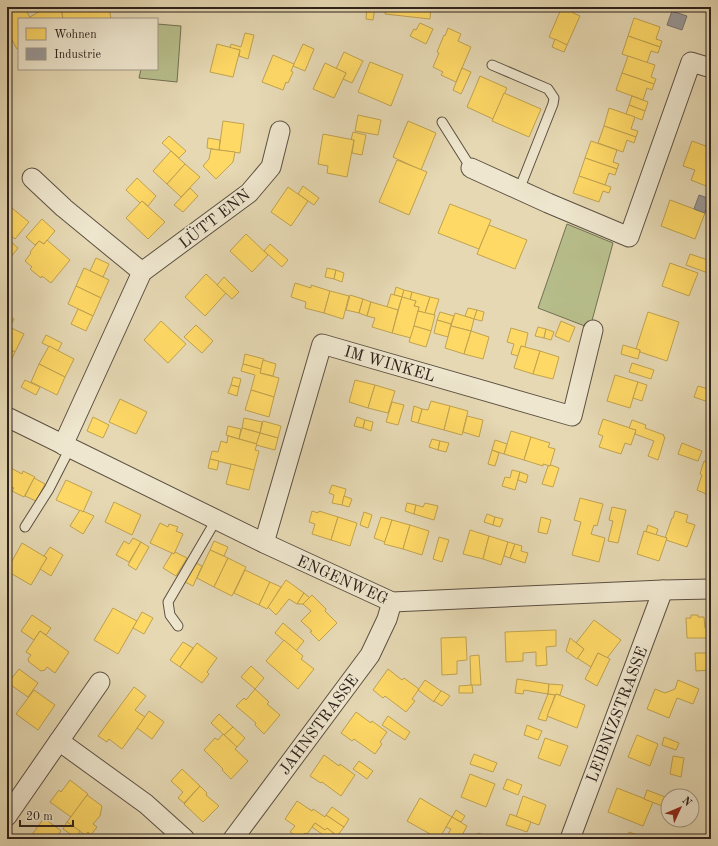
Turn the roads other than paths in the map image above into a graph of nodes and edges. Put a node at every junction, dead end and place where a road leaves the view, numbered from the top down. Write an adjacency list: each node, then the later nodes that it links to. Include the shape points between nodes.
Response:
1 (492, 65): 7 (lane, via 548,89 554,98)
2 (711, 68): 7 (street, via 691,62 629,237)
3 (442, 122): 5 (lane)
4 (280, 131): 8 (street, LÜTT ENN, via 271,167 249,193)
5 (471, 168): 7 (street)
6 (32, 178): 8 (street, via 64,208)
7 (519, 190)
8 (142, 272): 11 (street, LÜTT ENN)
9 (593, 330): 14 (street, IM WINKEL, via 572,416 322,344)
10 (7, 417): 11 (street, ENGENWEG)
11 (66, 447): 12 (street, ENGENWEG); 13 (lane, via 49,489)
12 (216, 520): 14 (street, ENGENWEG); 18 (lane, via 168,602 170,614)
13 (25, 527)
14 (264, 543): 17 (street, ENGENWEG)
15 (711, 589): 16 (street, ENGENWEG)
16 (663, 590): 17 (street, ENGENWEG); 24 (street, LEIBNIZSTRASSE)
17 (392, 602): 23 (street, JAHNSTRASSE, via 370,655)
18 (178, 626)
19 (100, 682): 20 (street)
20 (59, 741): 21 (street); 22 (street, via 146,804)
21 (7, 816)
22 (185, 839)
23 (233, 839)
24 (570, 839)

